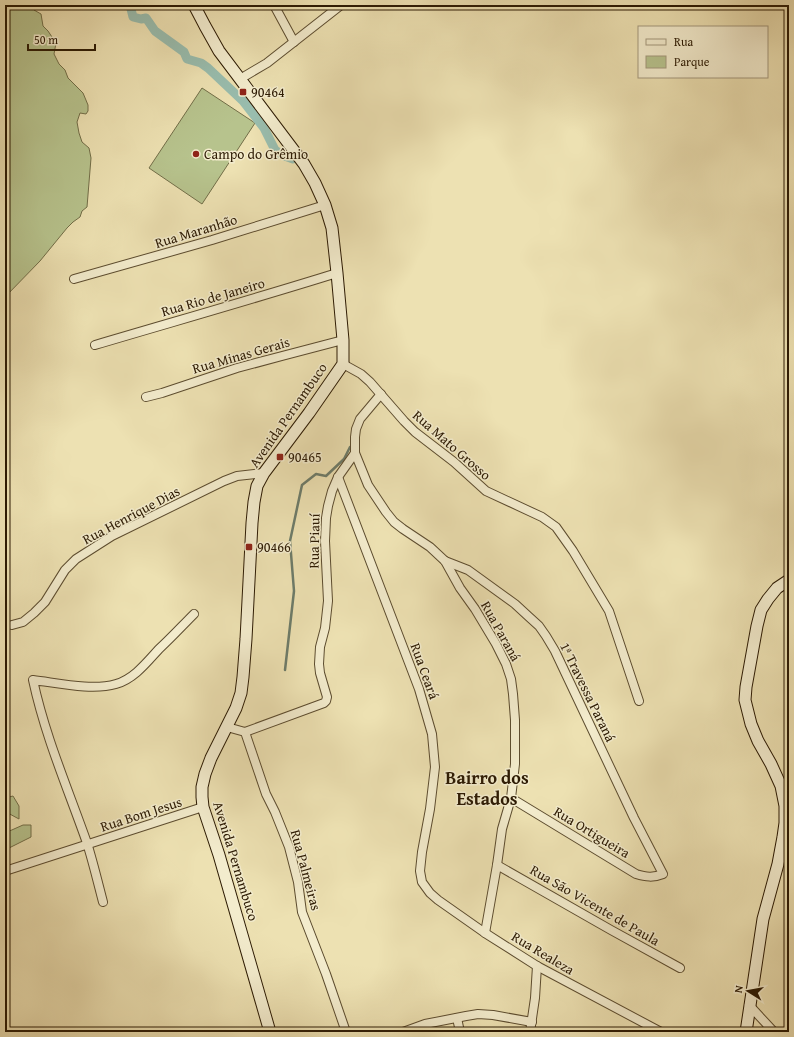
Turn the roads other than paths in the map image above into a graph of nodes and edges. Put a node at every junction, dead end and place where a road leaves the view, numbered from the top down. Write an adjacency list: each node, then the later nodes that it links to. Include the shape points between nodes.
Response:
1 (194, 5): 5 (street, Avenida Pernambuco, via 219,51)
2 (274, 5): 4 (street)
3 (341, 5): 4 (street)
4 (294, 42): 5 (street, via 267,63)
5 (240, 79): 6 (street, Avenida Pernambuco, via 304,164)
6 (325, 205): 7 (street, Avenida Pernambuco, via 332,228); 8 (street, Rua Maranhão)
7 (337, 273): 9 (street, Avenida Pernambuco); 10 (street, Rua Rio de Janeiro)
8 (74, 280)
9 (343, 340): 11 (street, Avenida Pernambuco); 13 (street, Rua Minas Gerais, via 237,368)
10 (95, 345)
11 (343, 364): 12 (street, Rua Mato Grosso, via 366,378); 15 (street, Avenida Pernambuco)
12 (381, 394): 14 (street, via 360,419 355,433); 21 (street, Rua Mato Grosso, via 415,432 454,462 478,485 542,517 556,527 609,611)
13 (146, 397)
14 (355, 453): 16 (street, Rua Piauí); 17 (street, Rua Paraná, via 368,485 394,522 430,547)
15 (264, 473): 20 (street, Rua Henrique Dias, via 237,476 224,481 112,536 76,559 65,570 45,602 23,622); 22 (street, Avenida Pernambuco, via 257,486 254,502 244,677 236,708)
16 (338, 477): 23 (street, Rua Piauí, via 328,506 325,533 328,601 319,664 326,701); 31 (street, Rua Ceará, via 419,689 432,734 435,767 422,852)
17 (445, 561): 25 (street, Rua Paraná, via 496,644 511,679 515,764); 30 (street, 1ª Travessa Paraná, via 480,578 515,604 546,636)
18 (789, 580): 24 (street, via 777,588 761,610 745,700 753,730)
19 (194, 614): 27 (street, via 139,670 117,684 88,687 33,680 48,737)
20 (12, 626)
21 (639, 701)
22 (226, 728): 23 (street); 26 (street, Avenida Pernambuco, via 205,774 202,787)
23 (245, 732): 40 (street, Rua Palmeiras, via 266,794 289,847 302,912)
24 (785, 790): 36 (street, via 783,837 763,919)
25 (511, 798): 28 (street, Rua Paraná, via 502,829); 30 (street, Rua Ortigueira, via 636,874 650,877)
26 (203, 807): 27 (street, Rua Bom Jesus); 39 (street, Avenida Pernambuco, via 220,855)
27 (87, 845): 29 (street, Rua Bom Jesus); 32 (street)
28 (497, 865): 33 (street, Rua Paraná); 35 (street, Rua São Vicente de Paula)
29 (6, 871)
30 (663, 874)
31 (422, 882): 33 (street, Rua Realeza, via 430,893)
32 (103, 902)
33 (485, 933): 34 (street, Rua Realeza)
34 (537, 966): 38 (street); 43 (street, Rua Realeza)
35 (680, 968)
36 (749, 1006): 44 (street); 45 (street)
37 (457, 1018): 38 (street, via 478,1014 492,1015); 41 (street, via 425,1024); 42 (street)
38 (532, 1029)
39 (270, 1032)
40 (346, 1032)
41 (403, 1032)
42 (460, 1032)
43 (661, 1032)
44 (746, 1032)
45 (774, 1032)

